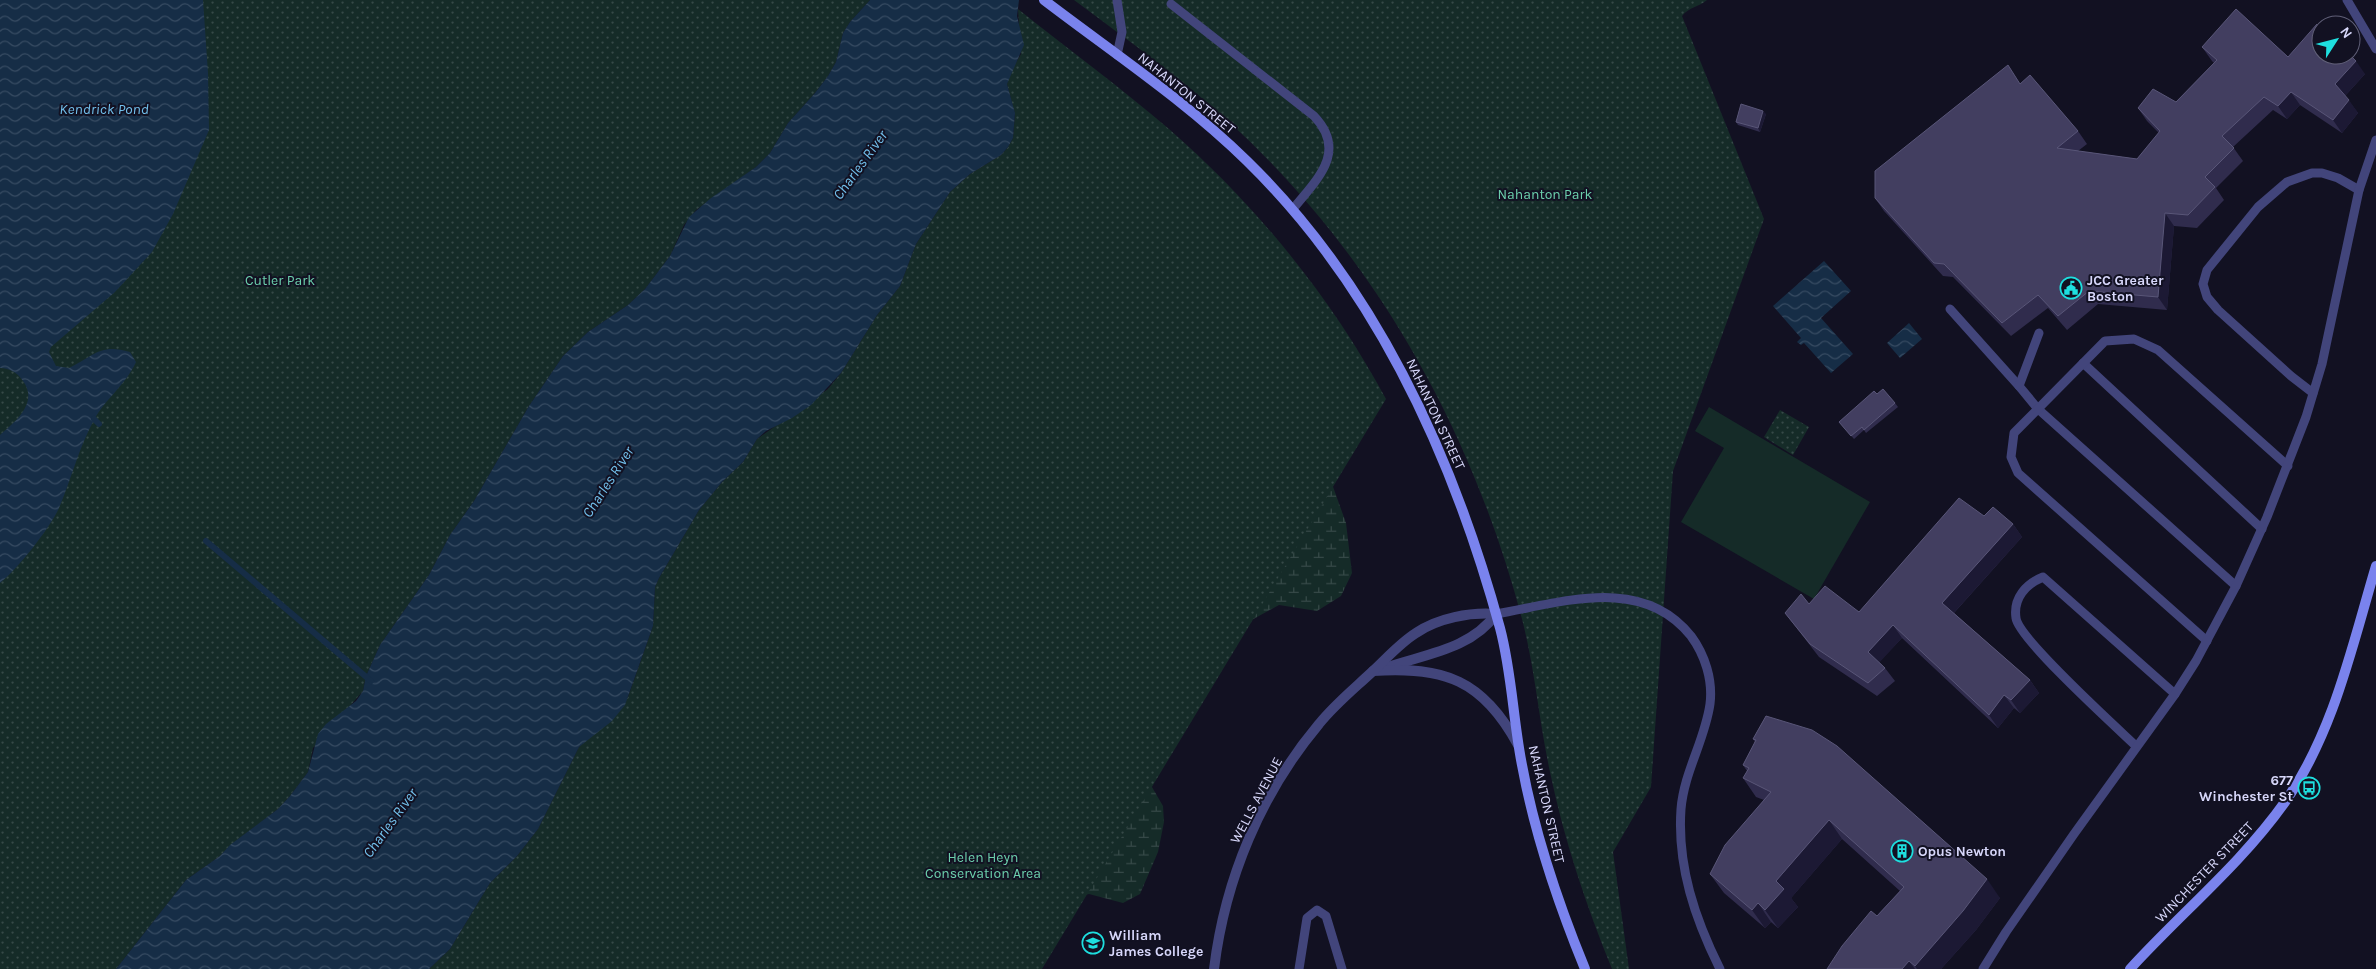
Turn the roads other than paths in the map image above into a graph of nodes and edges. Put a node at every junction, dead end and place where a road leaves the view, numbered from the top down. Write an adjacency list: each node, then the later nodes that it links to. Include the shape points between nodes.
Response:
1 (1044, 0): 6 (main road, NAHANTON STREET)
2 (1117, 0): 6 (lane, via 1122,32)
3 (2347, 0): 5 (lane)
4 (1171, 4): 9 (lane, via 1325,128 1330,140 1328,157)
5 (2376, 49)
6 (1117, 55): 9 (main road, NAHANTON STREET, via 1224,140)
7 (2376, 140): 8 (lane)
8 (2360, 190): 14 (lane); 14 (lane, via 2322,173 2287,182 2258,207 2207,270 2203,284 2207,298 2218,310)
9 (1292, 209): 20 (main road, NAHANTON STREET, via 1328,251 1357,293 1405,377 1463,510)
10 (1950, 309): 13 (lane)
11 (2039, 333): 13 (lane)
12 (2083, 363): 15 (lane); 16 (lane, via 2105,341 2134,339 2158,350); 17 (lane)
13 (2019, 386): 15 (lane)
14 (2313, 393): 16 (lane)
15 (2038, 409): 19 (lane); 21 (lane, via 2014,433 2011,457 2018,473)
16 (2288, 466): 17 (lane)
17 (2262, 529): 19 (lane)
18 (2376, 566): 32 (main road, WINCHESTER STREET, via 2334,703 2296,785 2261,832)
19 (2236, 586): 21 (lane)
20 (1496, 614): 22 (street, WELLS AVENUE, via 1471,639); 22 (street, WELLS AVENUE, via 1467,614 1425,628 1409,638); 24 (main road, NAHANTON STREET); 30 (lane, via 1594,598 1631,598 1664,612 1688,633 1700,650 1709,676 1710,705 1682,797 1681,848 1695,913)
21 (2207, 641): 23 (lane)
22 (1373, 672): 24 (street, via 1426,671 1464,684 1498,714); 26 (street, WELLS AVENUE, via 1320,723 1264,807 1246,844 1230,890)
23 (2174, 694): 25 (lane); 25 (lane, via 2043,577 2029,583 2017,601 2016,620 2029,642)
24 (1519, 746): 29 (main road, NAHANTON STREET, via 1549,875)
25 (2136, 746): 31 (lane)
26 (1214, 969)
27 (1299, 969): 28 (lane, via 1307,918 1317,910 1326,916)
28 (1342, 969)
29 (1585, 969)
30 (1720, 969)
31 (1983, 969)
32 (2130, 969)

